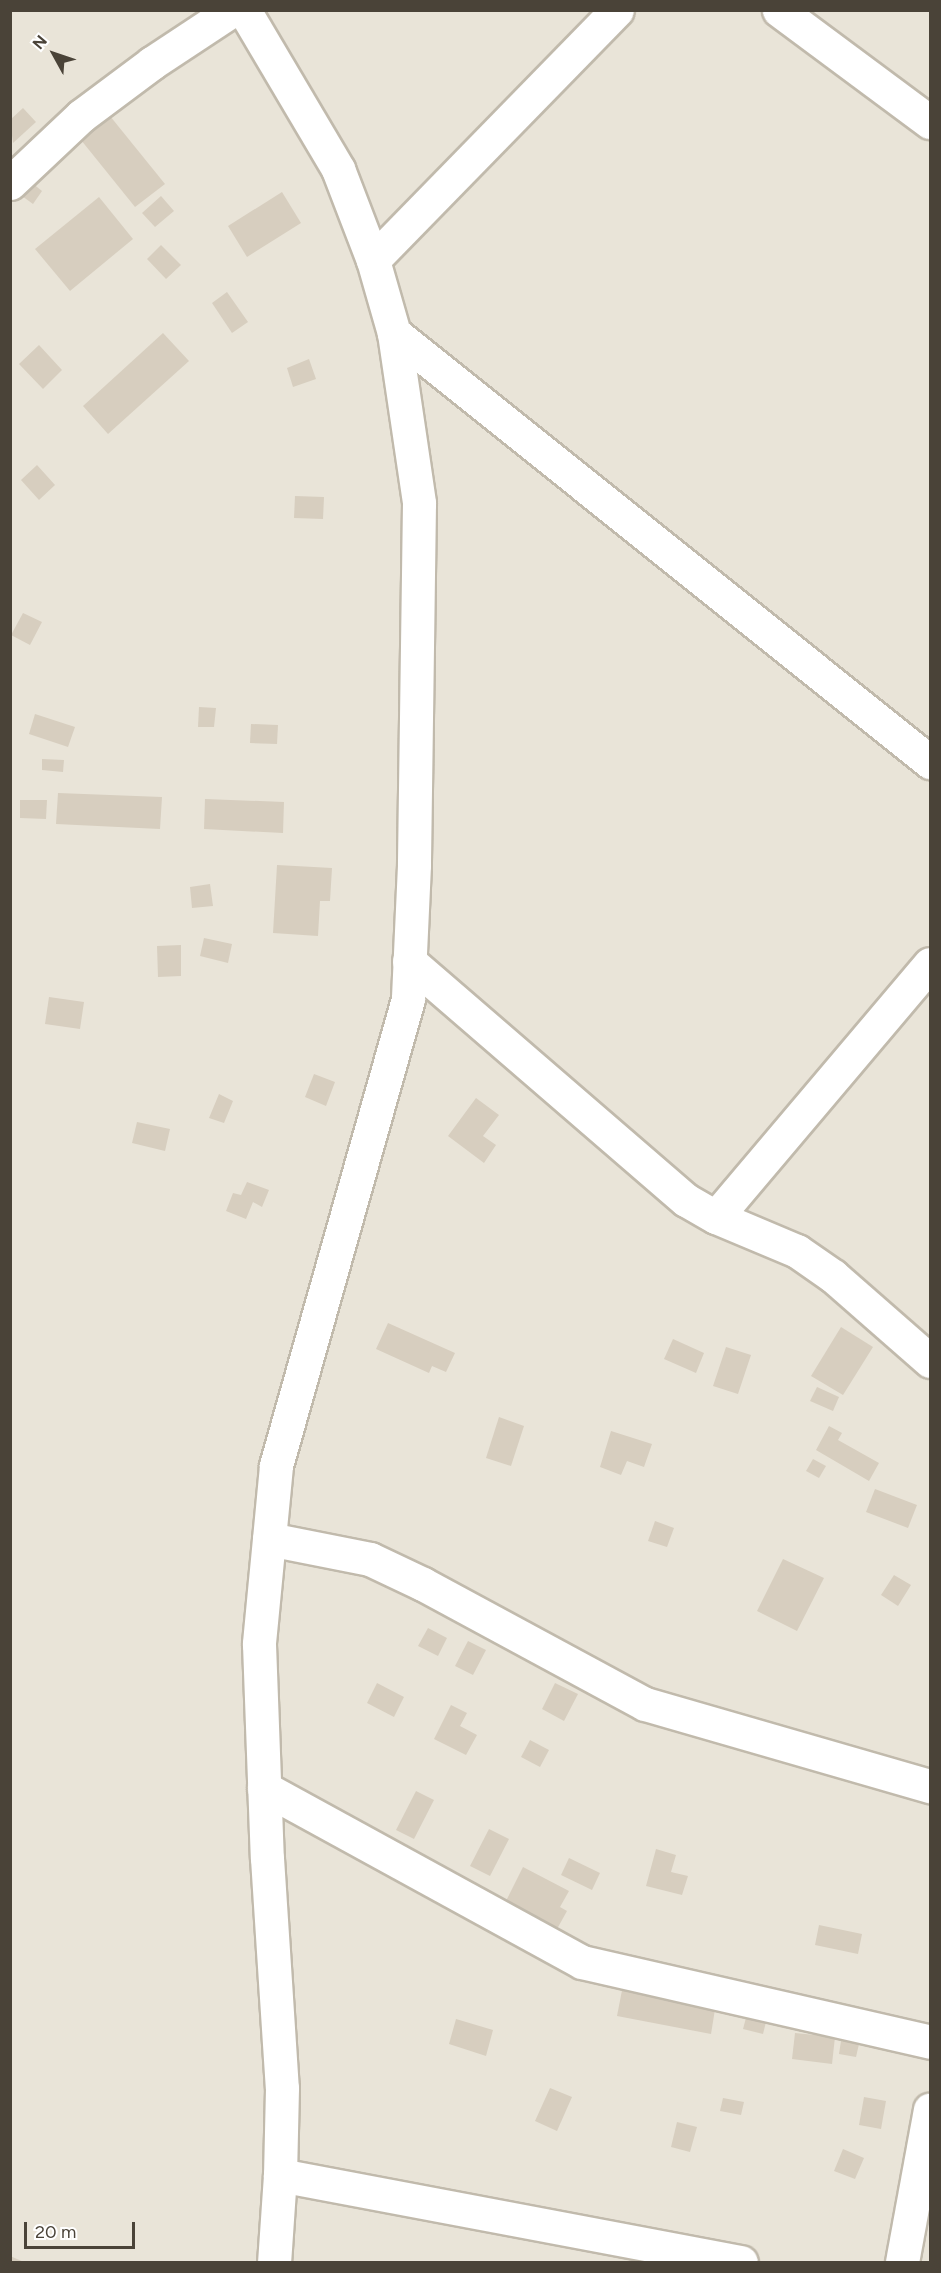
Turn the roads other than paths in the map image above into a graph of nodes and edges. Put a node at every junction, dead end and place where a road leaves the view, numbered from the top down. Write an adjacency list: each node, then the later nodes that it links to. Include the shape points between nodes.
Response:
1 (232, 10): 6 (street, via 81,116)
2 (244, 10): 7 (street, via 338,169)
3 (617, 10): 7 (street)
4 (779, 10): 5 (street)
5 (930, 122)
6 (10, 183)
7 (373, 260): 8 (street)
8 (394, 333): 9 (street); 10 (street, via 419,503)
9 (930, 762)
10 (409, 962): 12 (street, via 686,1200); 14 (street, via 408,999 276,1466)
11 (930, 964): 12 (street)
12 (716, 1217): 13 (street, via 797,1251 833,1276)
13 (930, 1361)
14 (269, 1539): 15 (street, via 370,1559 645,1704); 16 (street, via 259,1644)
15 (930, 1786)
16 (264, 1788): 17 (street, via 582,1962); 19 (street, via 282,2088)
17 (930, 2042)
18 (930, 2110): 22 (street)
19 (280, 2175): 20 (street); 21 (street)
20 (274, 2262)
21 (741, 2262)
22 (903, 2262)

